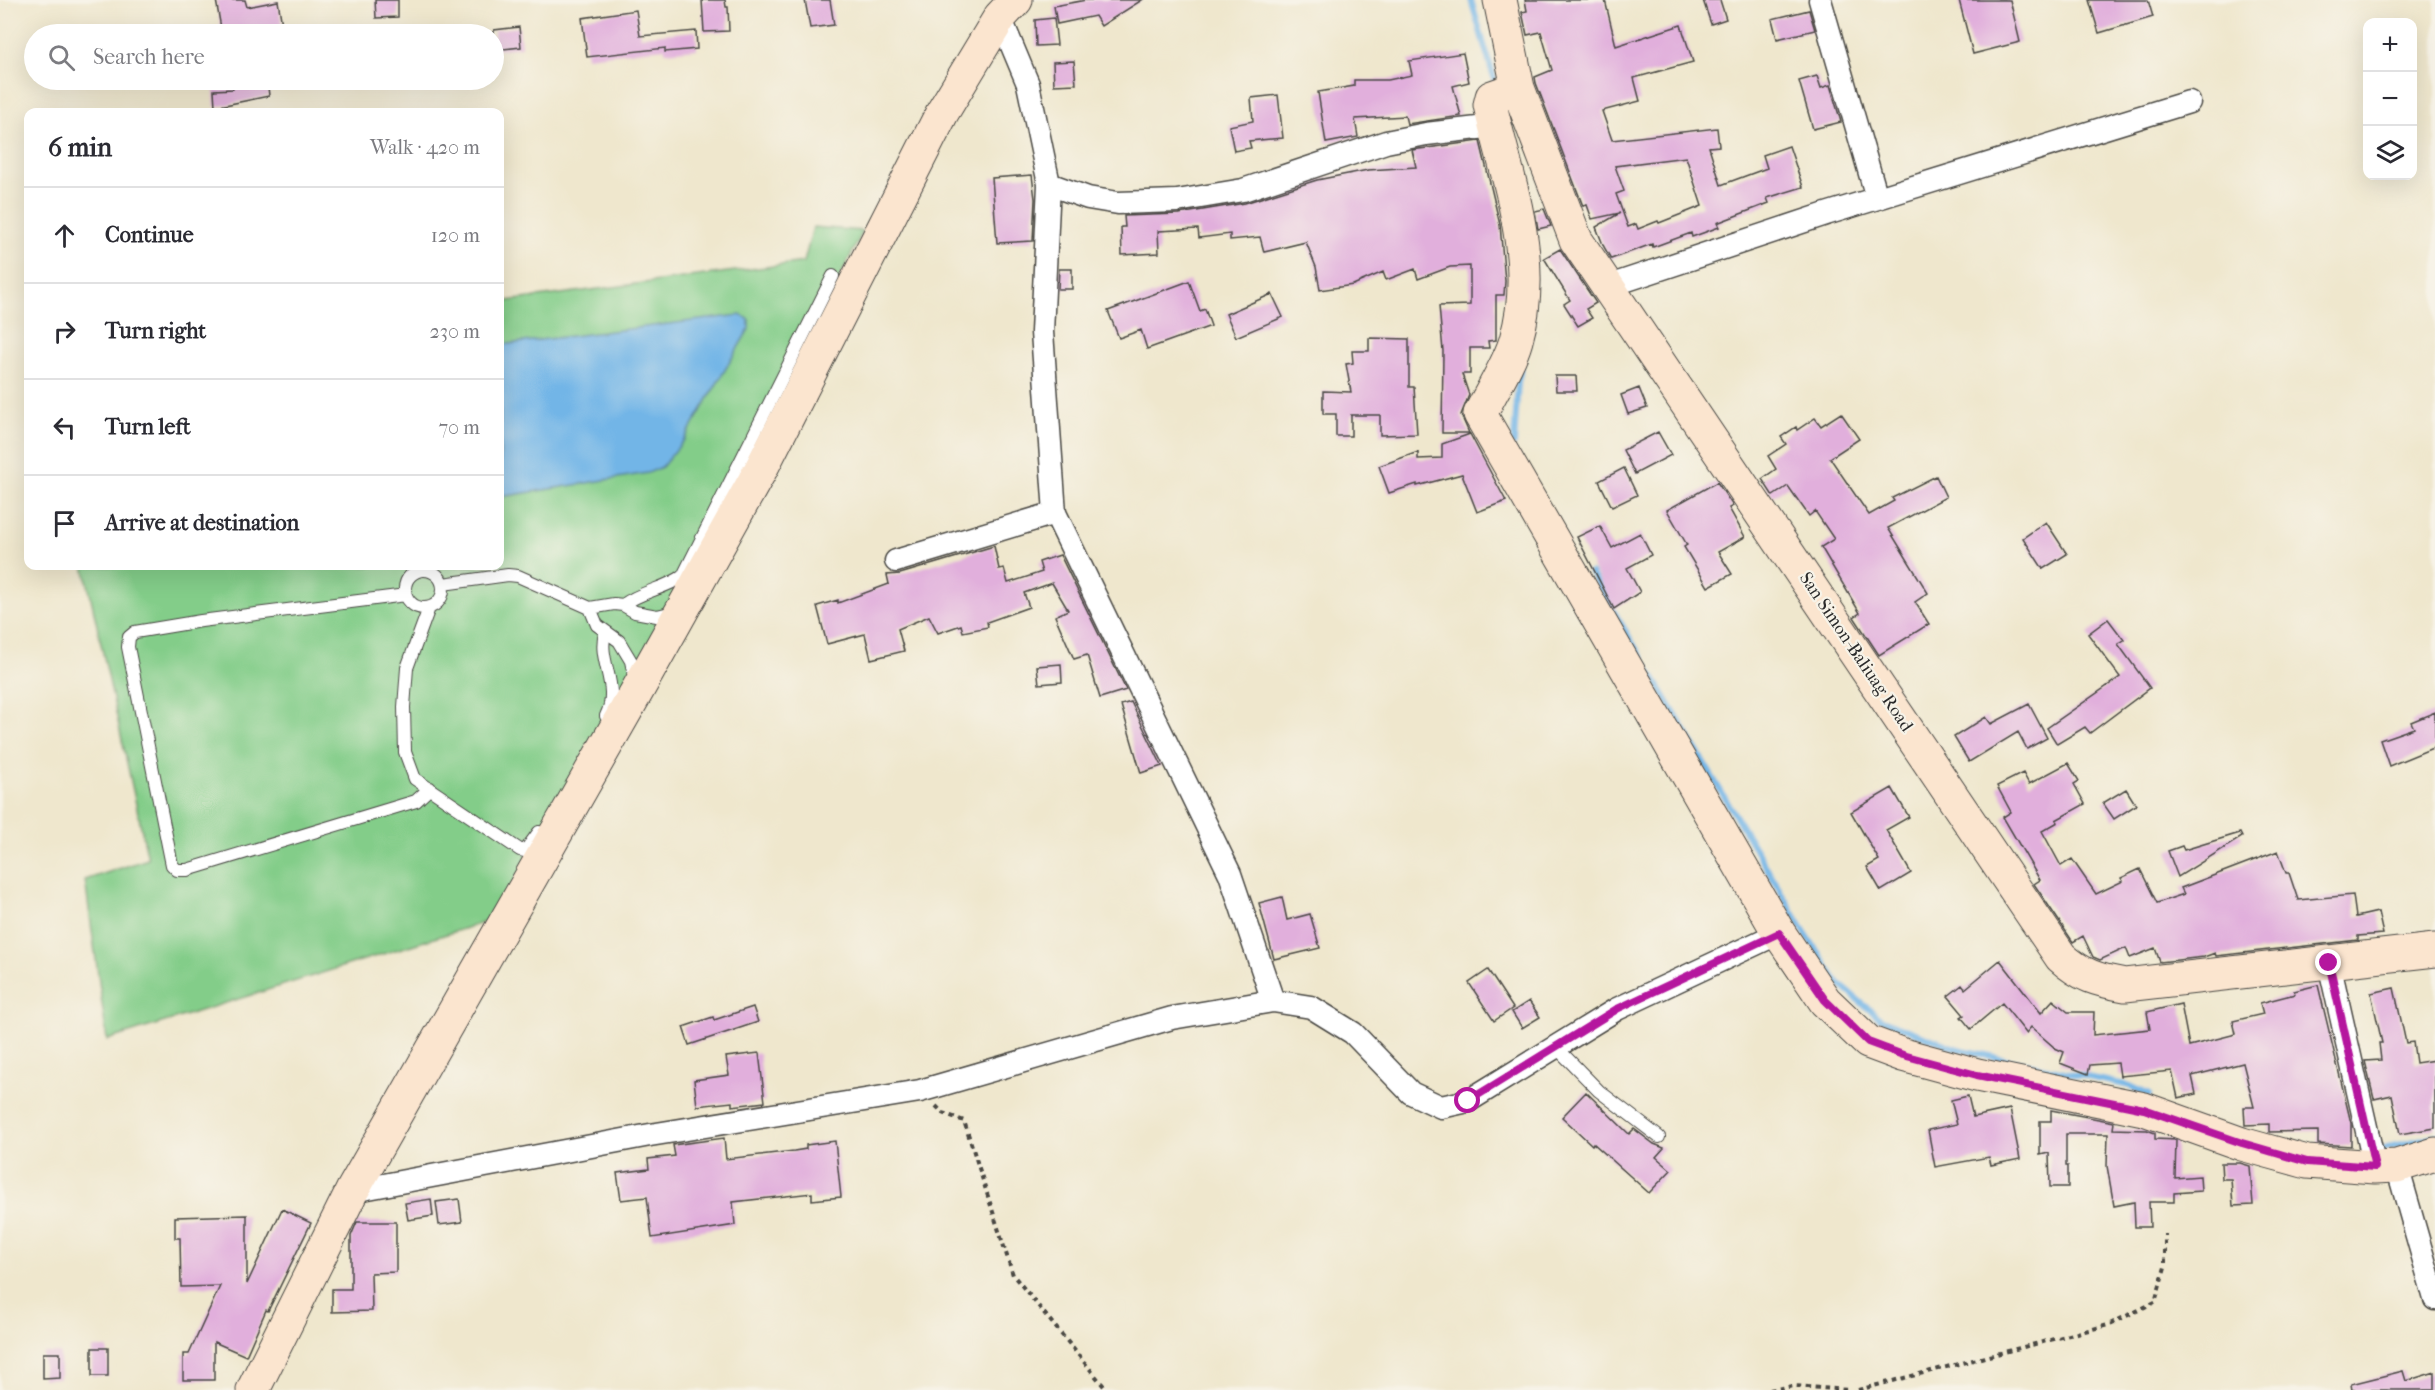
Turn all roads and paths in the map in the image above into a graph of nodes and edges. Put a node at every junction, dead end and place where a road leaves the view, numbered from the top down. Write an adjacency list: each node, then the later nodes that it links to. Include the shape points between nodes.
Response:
1 (1500, 0): 5 (main road, San Simon-Baliuag Road)
2 (1820, 0): 7 (street)
3 (1009, 5): 6 (street); 17 (main road, via 942,114 761,469)
4 (2189, 102): 7 (street)
5 (1502, 104): 6 (street, via 1426,134 1386,142 1243,190 1177,201 1118,203 1088,198); 9 (main road, San Simon-Baliuag Road, via 1576,240); 23 (main road, via 1525,290 1516,341 1480,414)
6 (1049, 184): 10 (street, via 1042,332)
7 (1876, 198): 9 (street)
8 (833, 276): 14 (lane, via 682,576 634,596)
9 (1609, 286): 25 (main road, San Simon-Baliuag Road, via 2061,957 2077,971 2125,985)
10 (1055, 513): 11 (street); 26 (street, via 1230,874)
11 (896, 561)
12 (443, 584): 13 (lane, via 429,571 419,571 406,584); 15 (lane, via 438,603); 16 (lane, via 518,576)
13 (406, 595): 15 (lane, via 411,603); 21 (lane, via 135,632 129,637 128,646 172,865 177,870 188,870 416,801)
14 (623, 605): 16 (lane); 17 (lane, via 657,616)
15 (429, 608): 21 (lane, via 407,668 404,707 405,752 415,780)
16 (590, 608): 18 (lane)
17 (680, 611): 19 (main road)
18 (605, 633): 19 (lane, via 619,641 631,660); 20 (lane, via 612,706)
19 (637, 691): 32 (main road)
20 (599, 730)
21 (430, 788): 22 (lane, via 520,850 525,851)
22 (545, 821)
23 (1779, 933): 27 (street, via 1617,1009); 31 (main road, via 1825,1000 1868,1042 1977,1075 2144,1109 2307,1162)
24 (2435, 950): 25 (main road, San Simon-Baliuag Road)
25 (2329, 963): 31 (street)
26 (1273, 1002): 27 (street, via 1311,1007 1345,1028 1411,1093 1441,1107 1468,1101); 28 (street, via 1172,1018)
27 (1556, 1047): 29 (lane, via 1599,1091)
28 (920, 1091): 32 (street, via 650,1135); 36 (path, via 943,1113 964,1121 1013,1275)
29 (1659, 1137)
30 (2435, 1154): 31 (main road)
31 (2378, 1157): 34 (street)
32 (352, 1191): 35 (main road)
33 (2165, 1234): 39 (path, via 2165,1267 2155,1302 2108,1324)
34 (2435, 1299)
35 (254, 1390)
36 (1107, 1390)
37 (1770, 1390): 38 (path, via 1794,1386)
38 (1849, 1390)
39 (1858, 1390)

